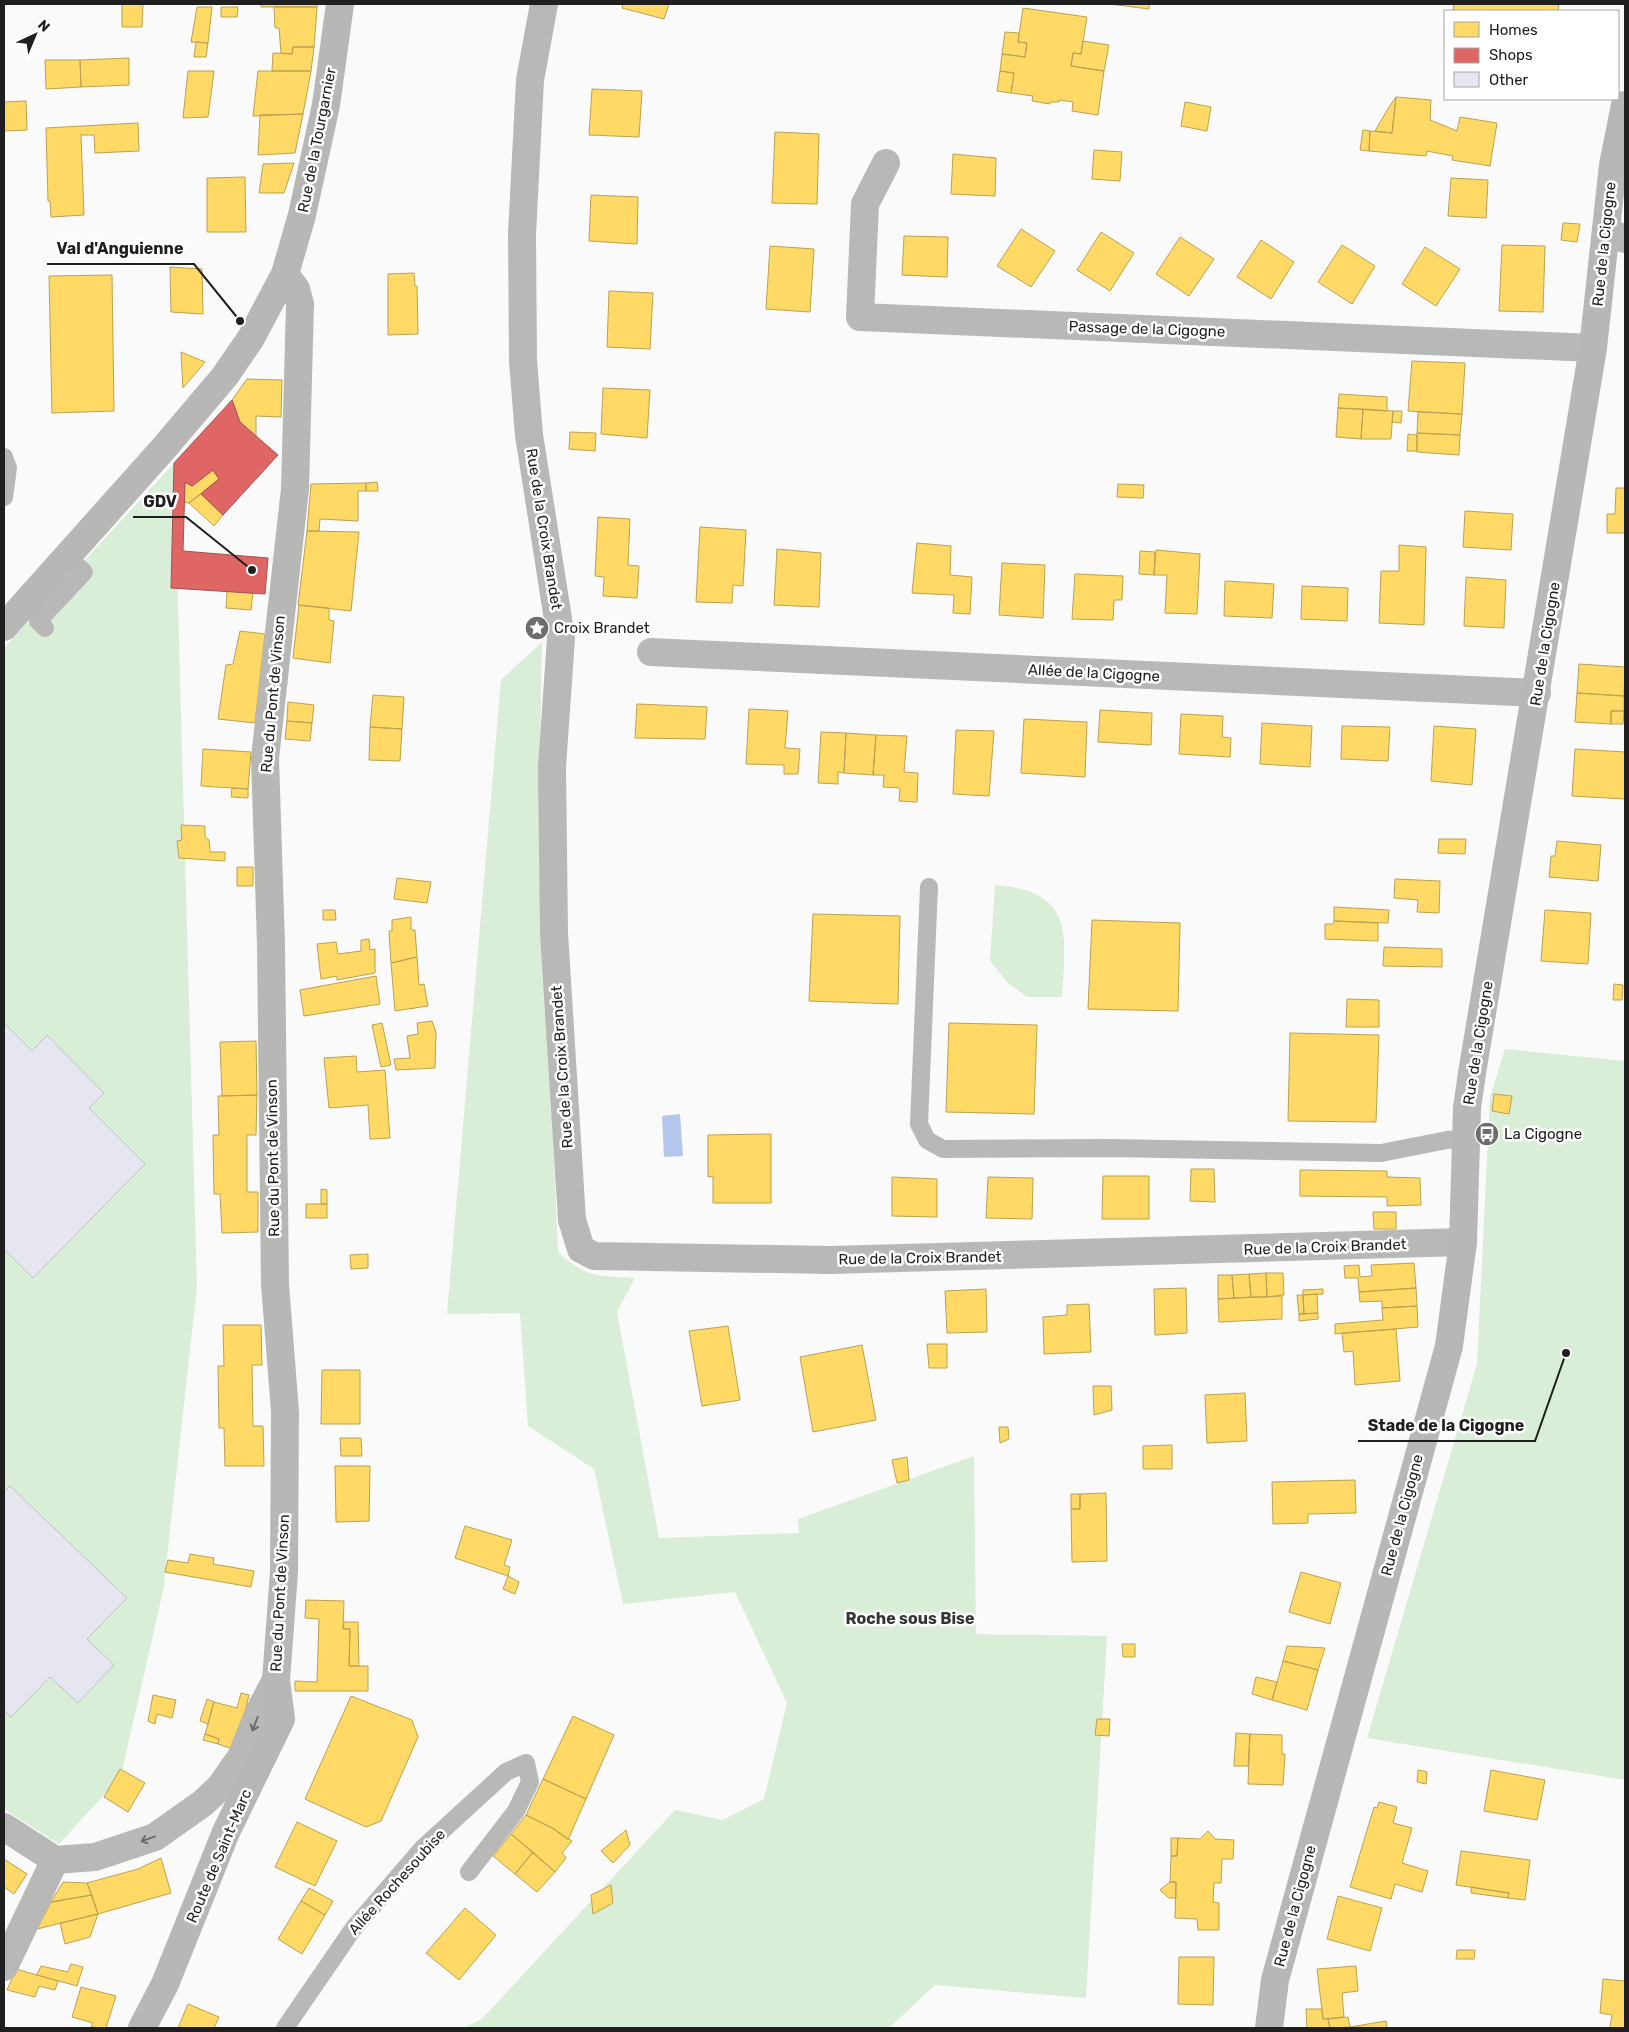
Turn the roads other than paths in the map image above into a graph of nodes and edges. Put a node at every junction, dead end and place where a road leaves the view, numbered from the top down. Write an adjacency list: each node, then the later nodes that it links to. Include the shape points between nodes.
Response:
1 (340, 4): 7 (street, Rue de la Tourgarnier, via 326,105 302,215)
2 (544, 4): 18 (street, Rue de la Croix Brandet, via 530,80 522,234 523,361 529,435 561,638 552,767 554,932 572,1220 581,1249 594,1256 830,1260)
3 (1625, 105): 5 (street, Rue de la Cigogne)
4 (886, 163): 8 (street, Passage de la Cigogne, via 865,204 860,317)
5 (1619, 164): 6 (street, Rue de la Cigogne)
6 (1615, 235): 8 (street, Rue de la Cigogne)
7 (285, 274): 11 (street, Rue de la Tourgarnier, via 251,338 225,376); 19 (street, Rue du Pont de Vinson, via 296,289 300,304 295,489 265,758 275,1284 285,1412 284,1572)
8 (1593, 348): 15 (street, Rue de la Cigogne)
9 (4, 457): 10 (lane, via 8,468)
10 (4, 497)
11 (66, 556): 12 (street, Rue de la Tourgarnier); 13 (lane, via 84,572 38,621)
12 (4, 628)
13 (45, 628)
14 (651, 652): 15 (street, Allée de la Cigogne)
15 (1536, 693): 17 (street, Rue de la Cigogne, via 1477,1040)
16 (929, 887): 17 (lane, via 919,1124 927,1140 943,1149 1110,1148 1381,1153 1448,1140)
17 (1467, 1140): 18 (street, Rue de la Cigogne)
18 (1463, 1242): 26 (street, Rue de la Cigogne, via 1449,1346 1275,1980)
19 (276, 1680): 21 (street, Rue du Pont de Vinson, one-way to 21, via 259,1712 242,1757 220,1787 203,1803 154,1837 96,1857); 24 (street, Route de Saint-Marc, via 280,1719 226,1832 165,1984)
20 (4, 1827): 21 (street)
21 (56, 1860): 23 (street)
22 (469, 1872): 25 (lane, Allée Rochesoubise, via 516,1811 530,1782 526,1763 506,1772 423,1848 353,1929)
23 (4, 1967)
24 (142, 2028)
25 (285, 2028)
26 (1269, 2028)

